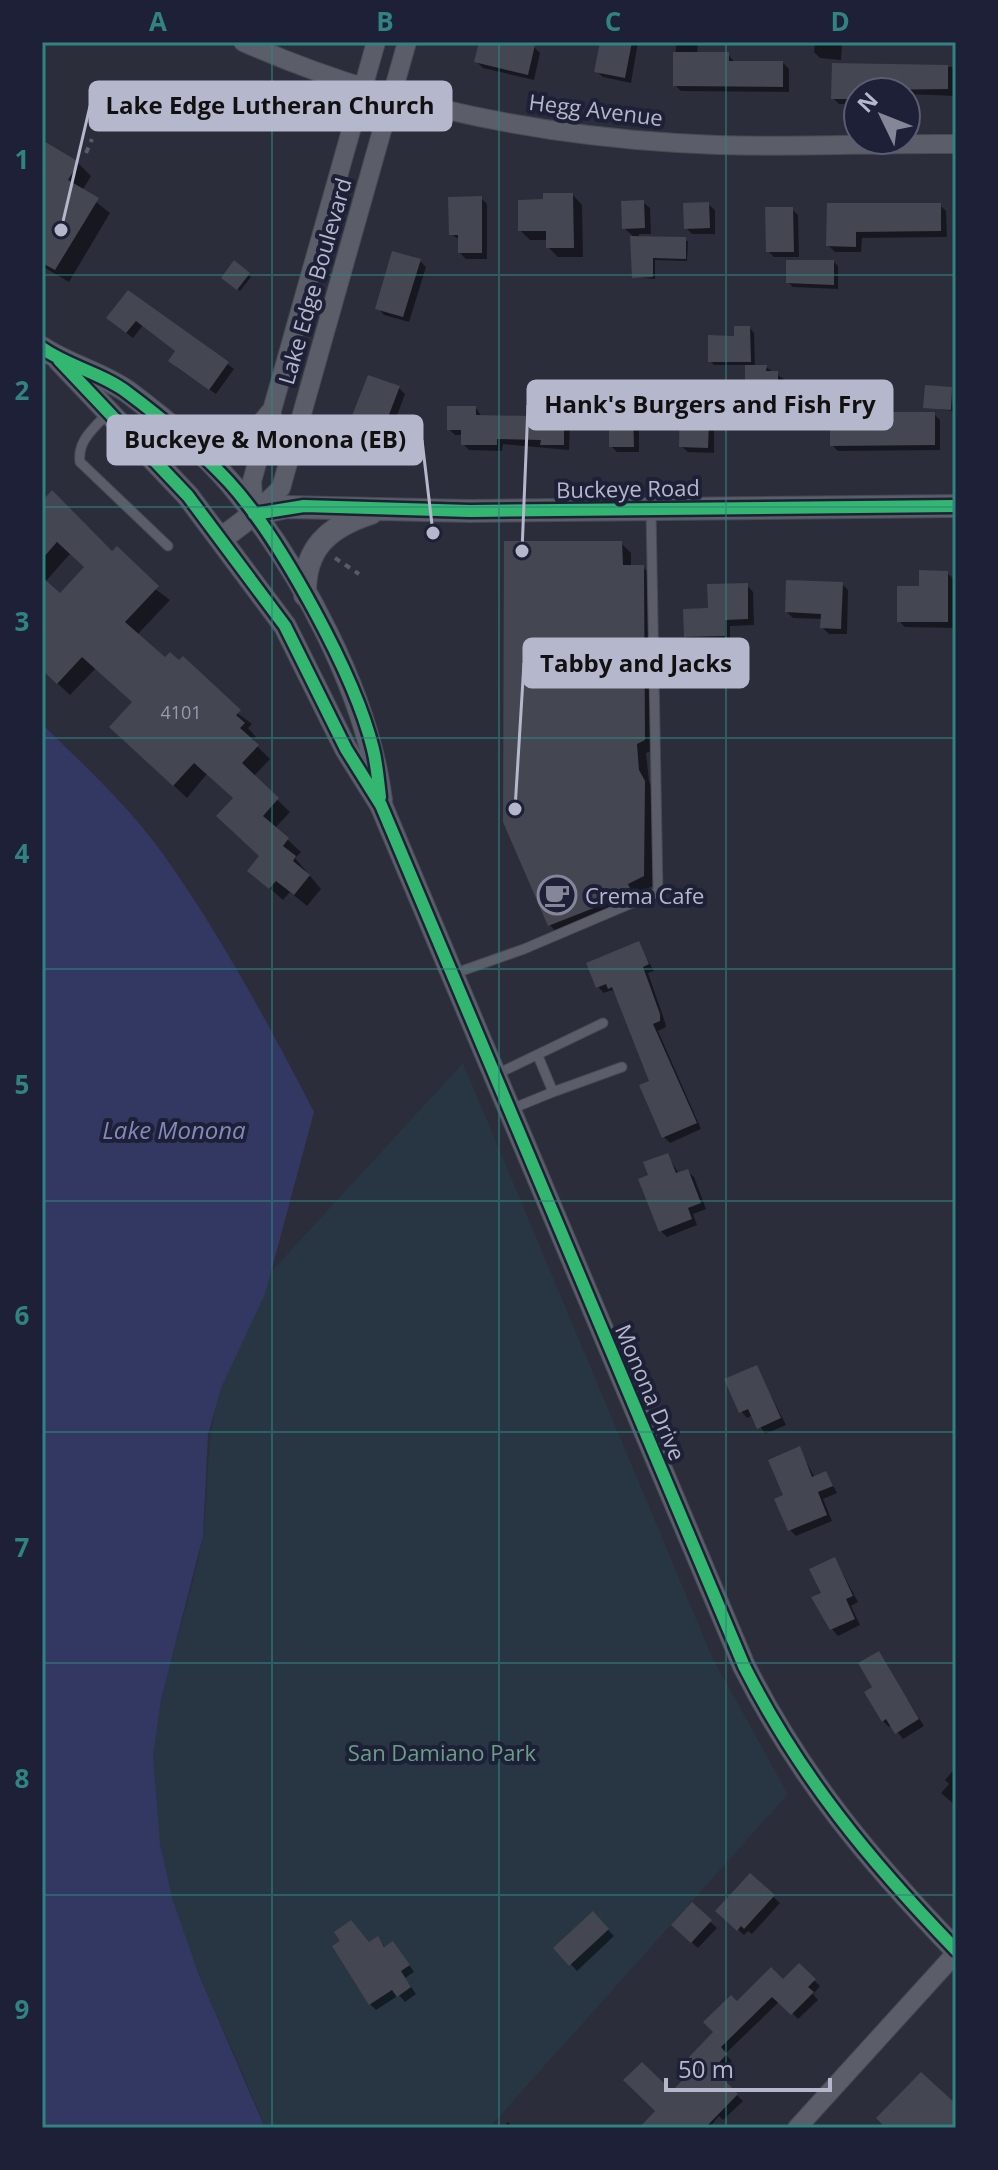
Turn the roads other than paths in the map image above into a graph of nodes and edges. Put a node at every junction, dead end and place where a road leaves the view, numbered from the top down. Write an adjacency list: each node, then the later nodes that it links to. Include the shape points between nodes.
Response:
1 (243, 42): 4 (street, Hegg Avenue)
2 (376, 42): 4 (street, Lake Edge Boulevard)
3 (407, 42): 5 (street, Lake Edge Boulevard)
4 (363, 88): 5 (street, Hegg Avenue); 9 (street, Lake Edge Boulevard)
5 (392, 96): 6 (street, Hegg Avenue, via 452,113 677,143); 14 (street, Lake Edge Boulevard, via 281,488)
6 (956, 144)
7 (51, 354): 8 (street, Monona Drive); 10 (street, Monona Drive, via 110,380)
8 (107, 414): 15 (street, Monona Drive, via 176,483); 16 (lane, via 84,440 80,462)
9 (270, 415): 10 (street, via 253,435 226,450); 14 (street, Lake Edge Boulevard, via 252,481)
10 (192, 447): 14 (street, Monona Drive)
11 (956, 506): 13 (street, Buckeye Road)
12 (387, 507): 13 (street, Buckeye Road); 14 (street, Buckeye Road, via 287,507); 17 (street, via 335,527 320,541 306,571)
13 (651, 508): 19 (lane, via 658,892)
14 (254, 514): 15 (street, Buckeye Road); 17 (street, Monona Drive)
15 (221, 539): 18 (street, Monona Drive, via 285,626 346,749)
16 (168, 546)
17 (305, 597): 18 (street, Monona Drive, via 369,734)
18 (381, 805): 19 (street, Monona Drive)
19 (452, 974): 23 (street, Monona Drive)
20 (603, 1023): 21 (lane)
21 (538, 1056): 23 (lane); 24 (lane)
22 (622, 1067): 24 (lane)
23 (495, 1075): 25 (street, Monona Drive)
24 (553, 1092): 25 (lane)
25 (509, 1110): 26 (street, Monona Drive, via 771,1719 843,1826)
26 (956, 1951): 27 (street)
27 (797, 2128)

